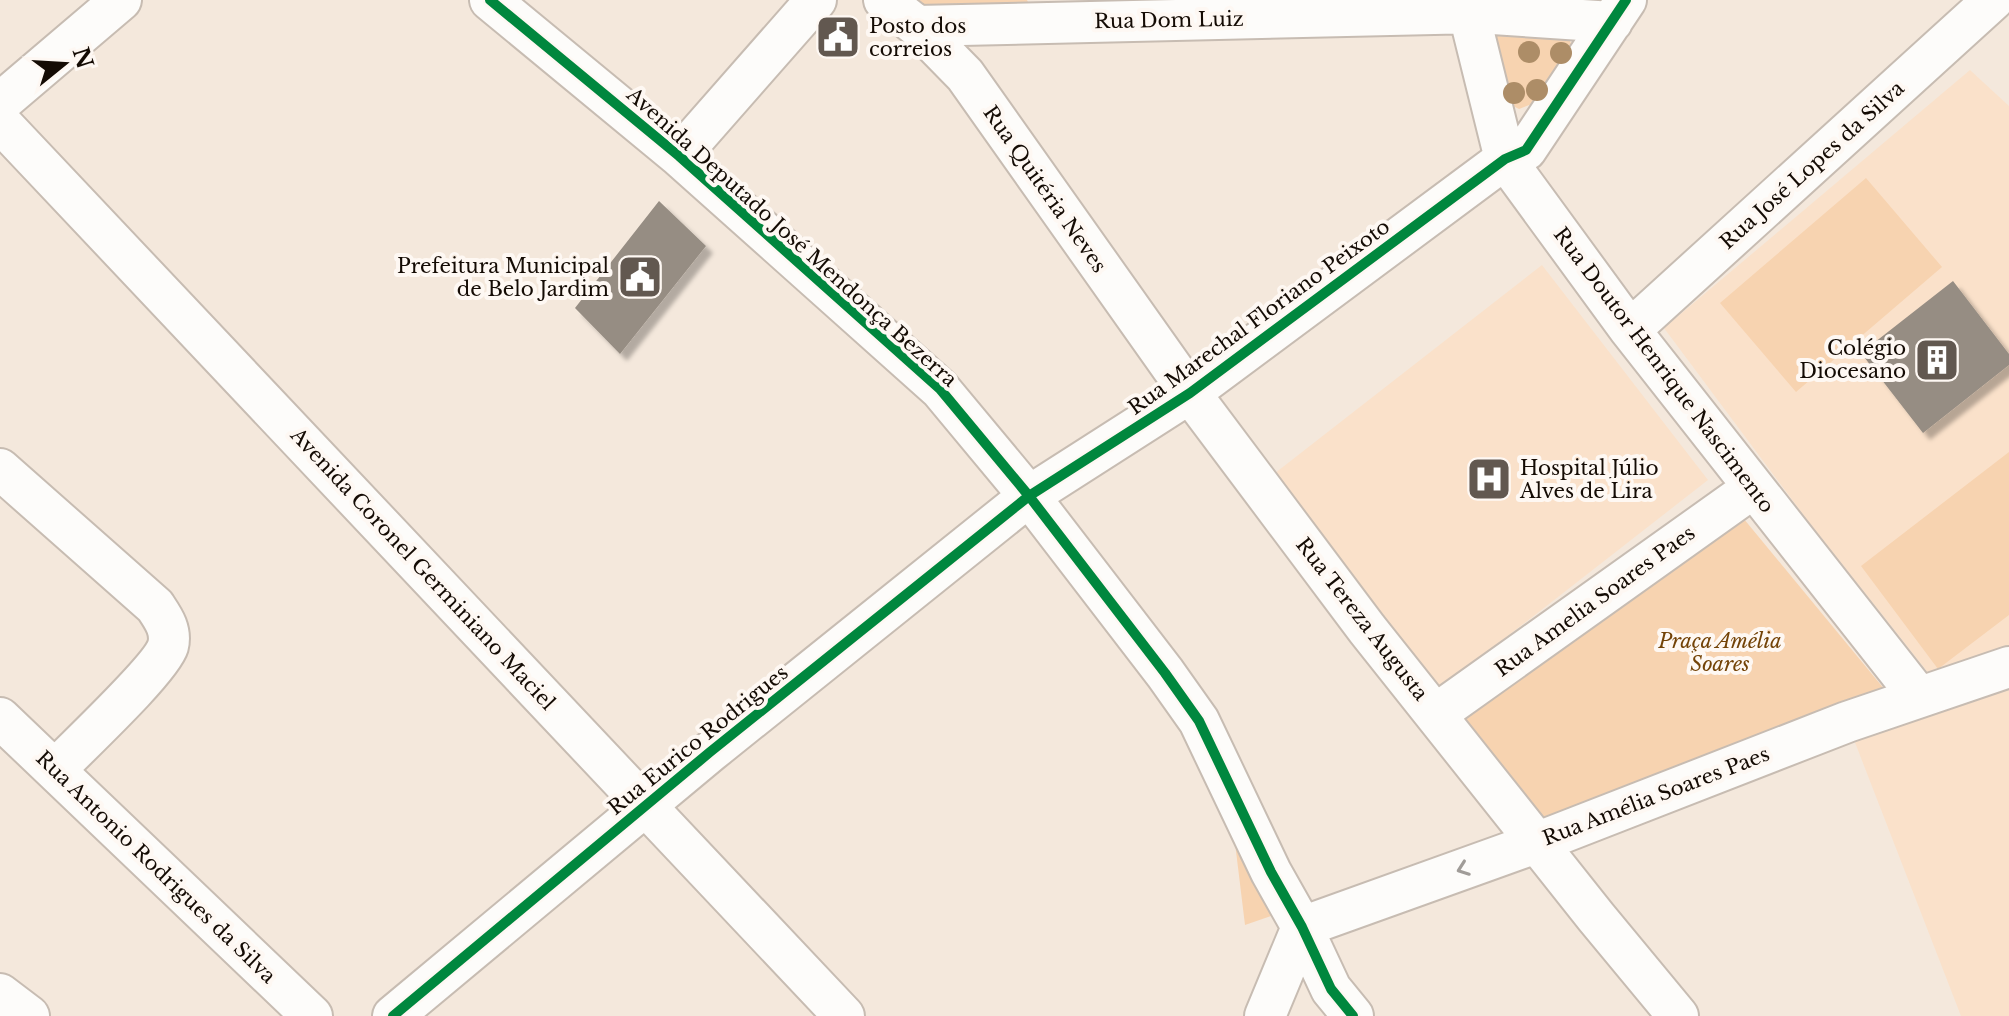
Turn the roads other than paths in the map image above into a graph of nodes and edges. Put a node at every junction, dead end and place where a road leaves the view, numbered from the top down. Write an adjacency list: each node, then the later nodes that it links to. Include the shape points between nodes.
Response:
1 (490, 0): 12 (street, Avenida Deputado José Mendonça Bezerra)
2 (816, 0): 12 (street)
3 (884, 0): 9 (street, Rua Quitéria Neves)
4 (1993, 0): 14 (street, Rua José Lopes da Silva)
5 (119, 1): 10 (street)
6 (1476, 7): 7 (street, Rua Dom Luiz); 8 (street, Rua Dom Luiz); 13 (street, Rua Doutor Henrique Nascimento, via 1473,30)
7 (1619, 11): 13 (street, Rua Marechal Floriano Peixoto, via 1526,150)
8 (1055, 12): 9 (street, Rua Dom Luiz)
9 (917, 26): 15 (street, Rua Quitéria Neves, via 965,75)
10 (0, 103)
11 (0, 122): 24 (street, Avenida Coronel Germiniano Maciel)
12 (679, 156): 18 (street, Avenida Deputado José Mendonça Bezerra, via 940,389)
13 (1505, 159): 14 (street, Rua Doutor Henrique Nascimento); 15 (street, Rua Marechal Floriano Peixoto)
14 (1630, 330): 17 (street, Rua Doutor Henrique Nascimento)
15 (1190, 393): 18 (street, Rua Marechal Floriano Peixoto); 21 (street, Rua Tereza Augusta)
16 (0, 469): 23 (street, via 155,606 168,625 168,646 153,668)
17 (1753, 488): 20 (street, Rua Doutor Henrique Nascimento); 21 (street, Rua Amelia Soares Paes)
18 (1029, 496): 24 (street, Rua Eurico Rodrigues); 26 (street, Avenida Deputado José Mendonça Bezerra, via 1199,721)
19 (2009, 667): 20 (street, Rua Amélia Soares Paes)
20 (1919, 697): 25 (street, Rua Amélia Soares Paes)
21 (1436, 714): 25 (street, Rua Tereza Augusta)
22 (0, 718): 23 (street, Rua Antonio Rodrigues da Silva)
23 (55, 770): 29 (street, Rua Antonio Rodrigues da Silva)
24 (647, 805): 30 (street, Rua Eurico Rodrigues); 31 (street, Avenida Coronel Germiniano Maciel)
25 (1536, 843): 26 (street, Rua Amélia Soares Paes, one-way to 26); 34 (street, Rua Tereza Augusta)
26 (1302, 927): 32 (street); 33 (street, Avenida Deputado José Mendonça Bezerra, via 1331,989)
27 (0, 994): 28 (street)
28 (29, 1016)
29 (312, 1016)
30 (393, 1016)
31 (844, 1016)
32 (1265, 1016)
33 (1353, 1016)
34 (1678, 1016)

